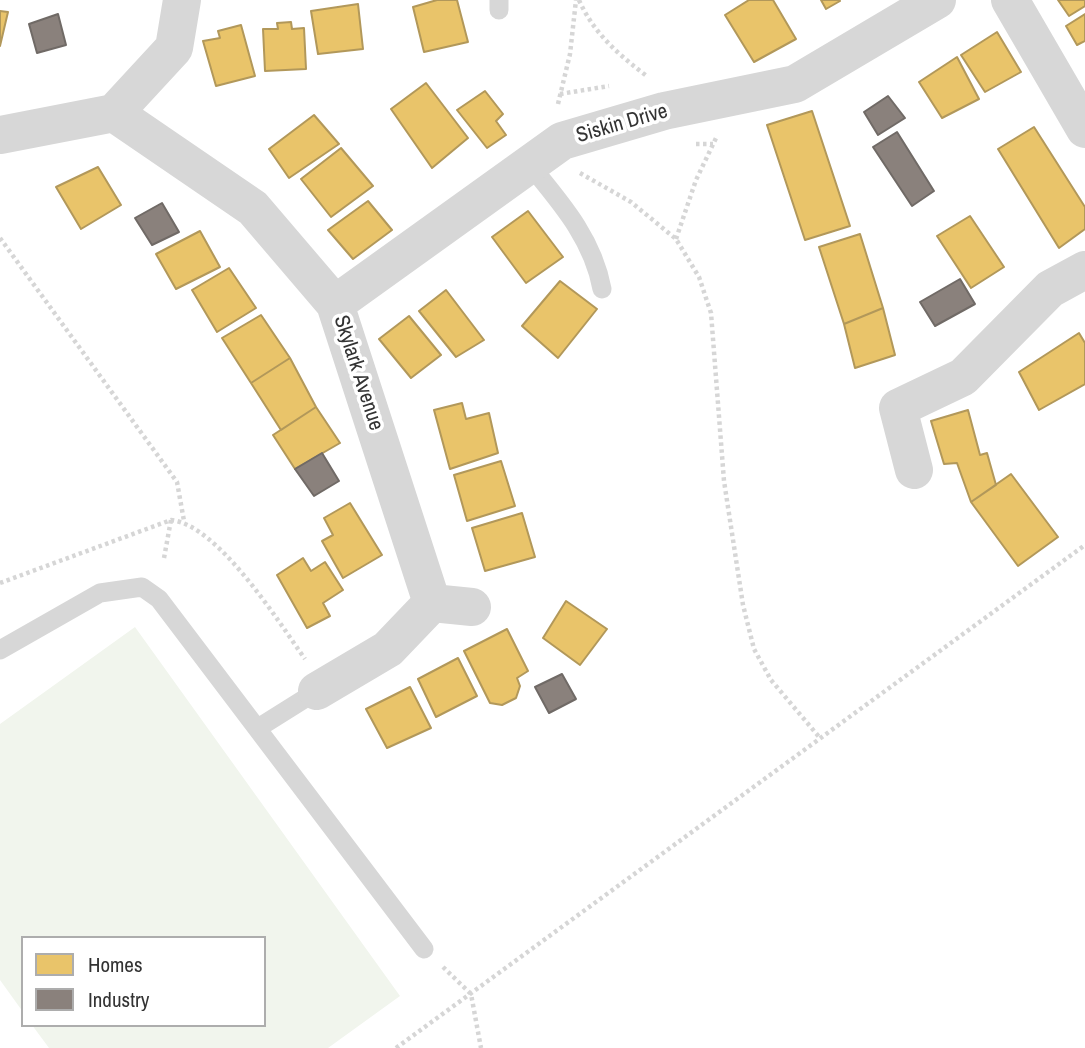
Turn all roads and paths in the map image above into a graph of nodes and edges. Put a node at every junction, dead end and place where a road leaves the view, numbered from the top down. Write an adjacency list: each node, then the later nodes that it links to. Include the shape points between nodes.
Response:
1 (183, 0): 9 (street, via 174,48)
2 (576, 0): 8 (path)
3 (937, 0): 12 (street, Siskin Drive, via 795,84 664,111 562,141)
4 (1010, 0): 10 (street)
5 (651, 79): 6 (path)
6 (638, 81)
7 (612, 86): 8 (path)
8 (560, 94): 12 (path)
9 (114, 113): 11 (street); 16 (street, Skylark Avenue, via 253,208)
10 (1085, 129)
11 (0, 135)
12 (541, 155): 15 (lane, via 598,268); 16 (street, Siskin Drive); 28 (path, via 631,202 676,239 699,277 711,313 724,481 754,649 771,680)
13 (0, 237): 19 (path, via 177,482)
14 (1085, 270): 17 (street, via 1050,289 963,377 898,408)
15 (602, 289)
16 (335, 304): 23 (street, Skylark Avenue)
17 (914, 470)
18 (171, 520): 19 (path); 21 (path); 22 (path)
19 (184, 521): 26 (path, via 220,548)
20 (1085, 545): 28 (path)
21 (164, 558)
22 (0, 583)
23 (432, 603): 24 (street); 26 (street, via 388,649)
24 (472, 607)
25 (0, 650): 27 (lane, via 100,593 142,587 159,598)
26 (323, 688): 27 (lane)
27 (258, 728): 29 (lane)
28 (820, 738): 30 (path)
29 (424, 949): 30 (path)
30 (471, 994): 31 (path); 32 (path)
31 (396, 1048)
32 (481, 1048)

